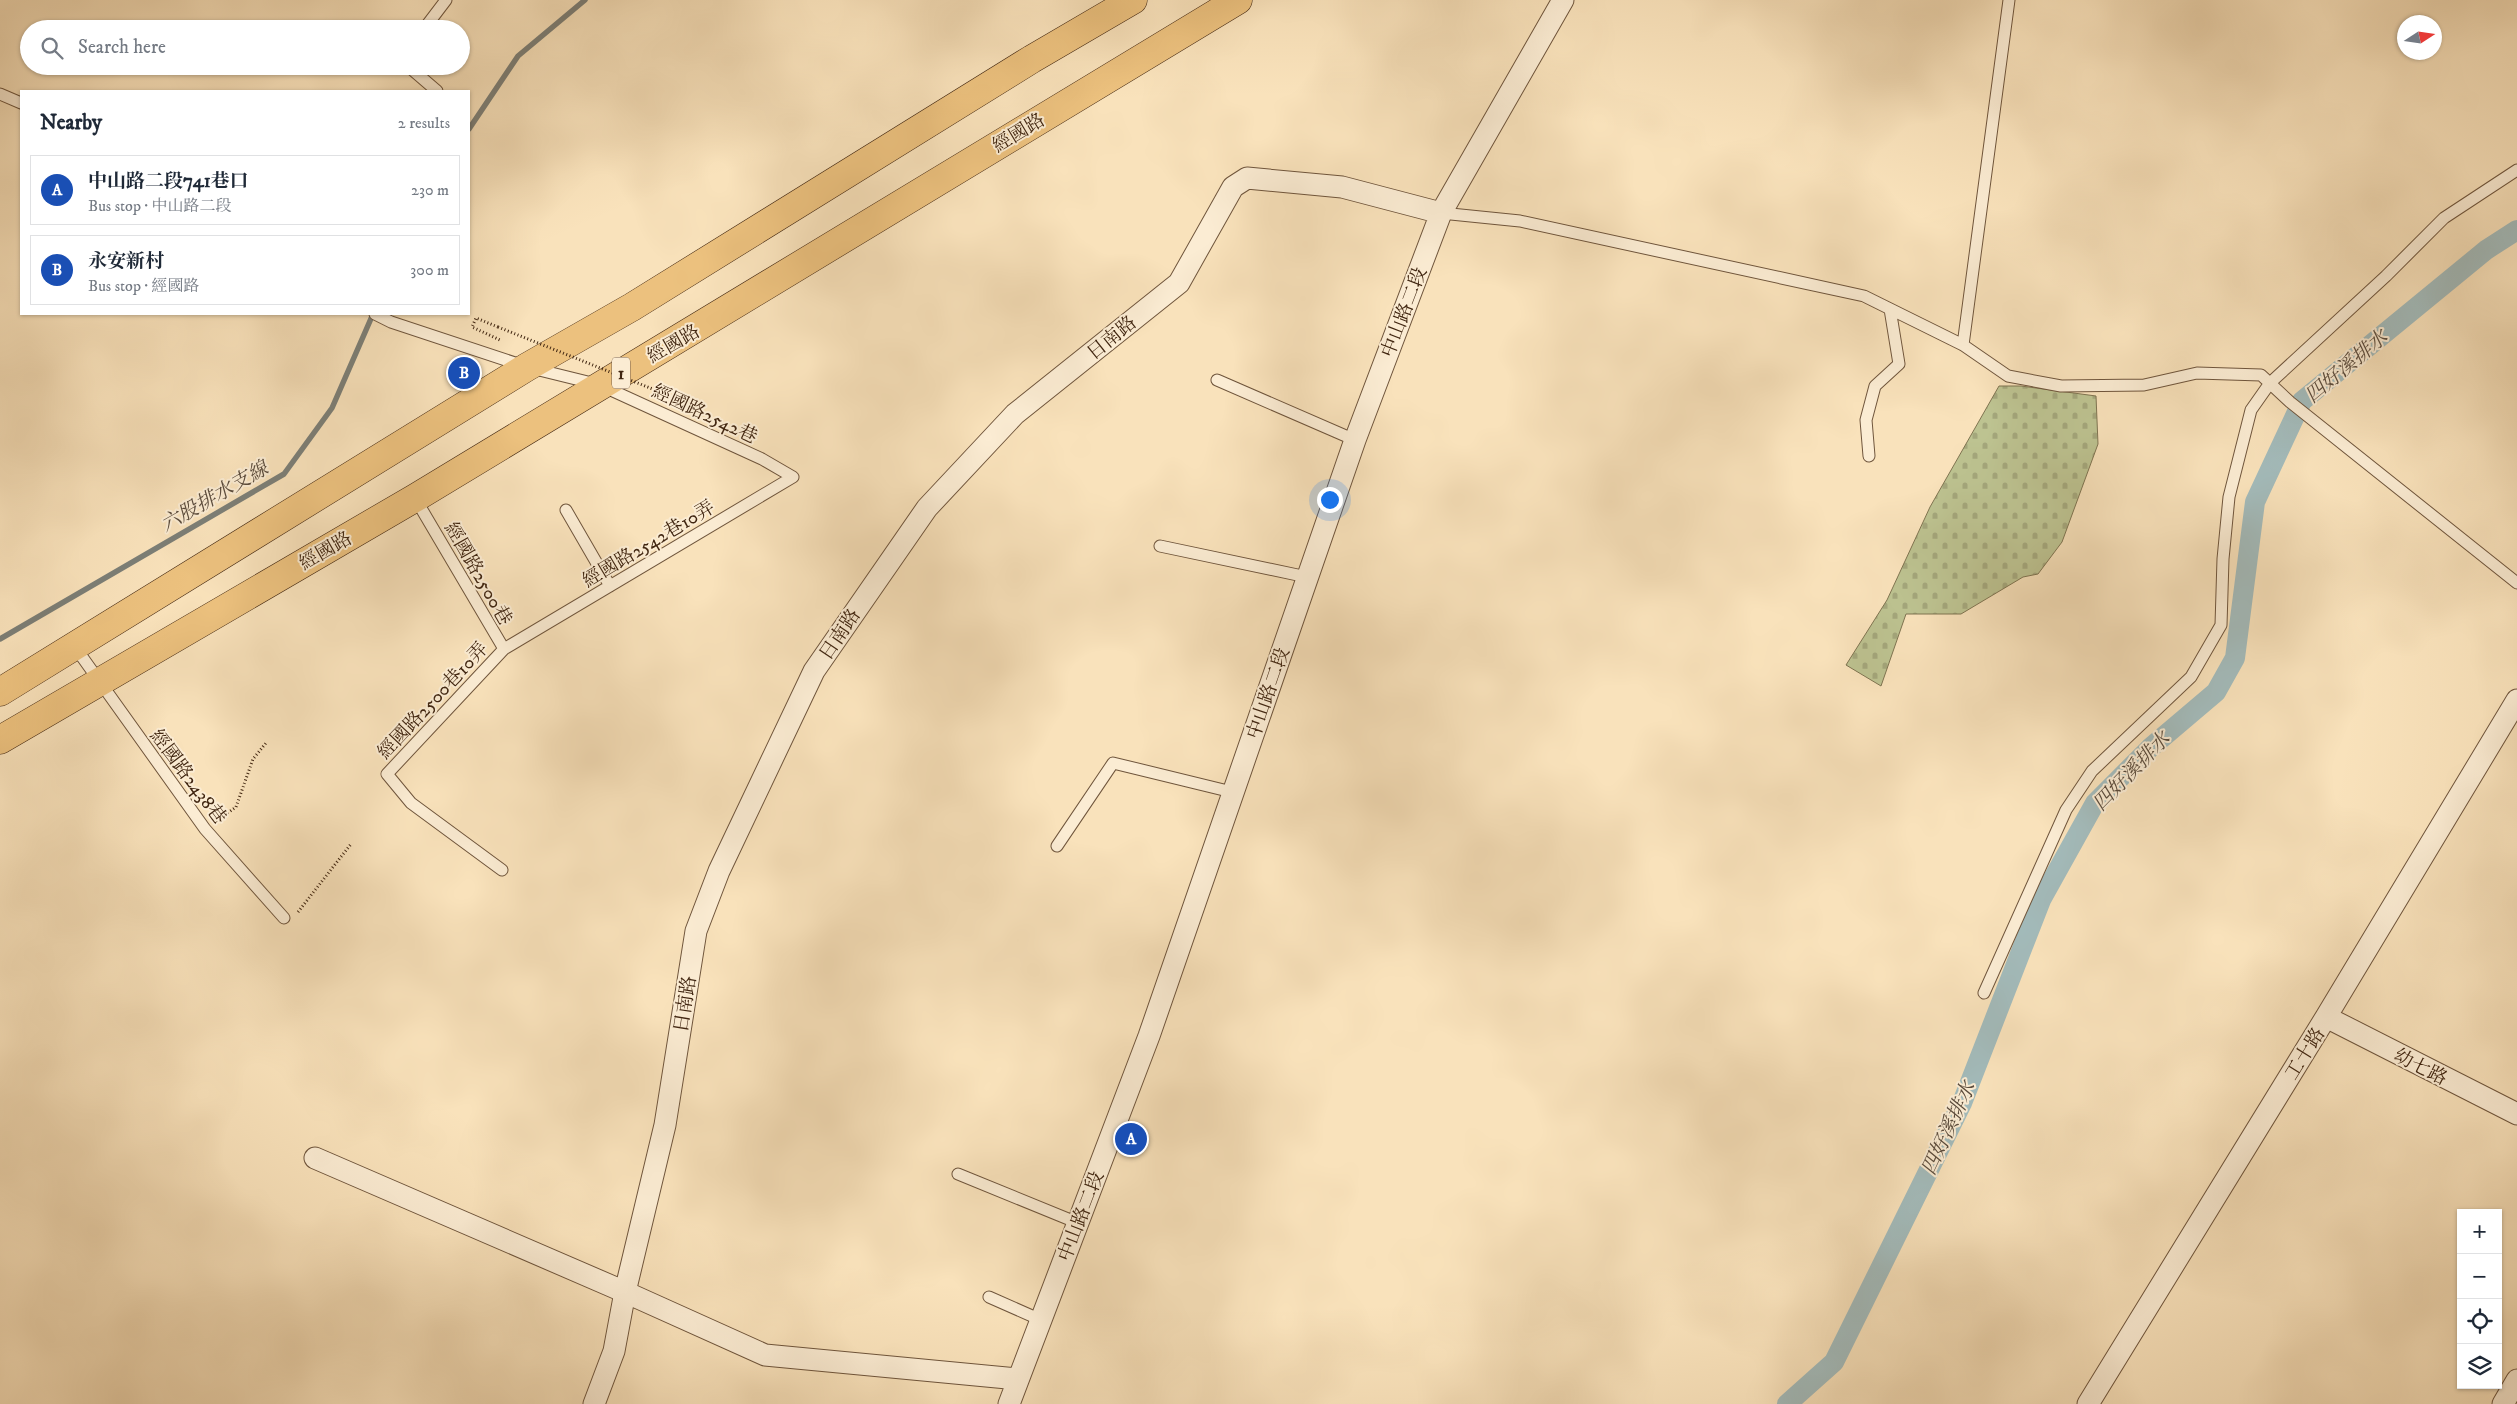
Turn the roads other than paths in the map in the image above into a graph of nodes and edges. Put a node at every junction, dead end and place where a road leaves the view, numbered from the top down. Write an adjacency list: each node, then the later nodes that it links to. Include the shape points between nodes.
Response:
1 (446, 0): 6 (lane)
2 (1133, 0): 16 (main road, via 632,306)
3 (1238, 0): 19 (main road, 經國路 / 1)
4 (1563, 0): 12 (street, 中山路二段)
5 (2009, 0): 15 (lane)
6 (431, 20)
7 (418, 75): 8 (lane)
8 (436, 90)
9 (0, 94): 10 (lane)
10 (20, 103)
11 (2517, 170): 18 (lane, via 2444,218)
12 (1440, 212): 13 (lane, via 1520,221 1864,296); 20 (street, 中山路二段); 46 (street, 日南路, via 1342,188 1247,178 1233,187 1179,283 1015,414 927,508 814,671 719,871 699,922 665,1126)
13 (1890, 309): 15 (lane); 21 (lane, via 1899,364 1876,386 1866,420)
14 (377, 315): 16 (lane, 經國路2542巷)
15 (1963, 346): 18 (lane, via 2008,376 2061,386 2144,385 2197,374 2261,375)
16 (526, 367): 19 (lane, 經國路2542巷); 30 (main road)
17 (1217, 380): 20 (lane)
18 (2270, 383): 27 (lane); 40 (lane, via 2251,410 2229,498 2220,625 2191,677 2092,771 2066,810)
19 (600, 385): 22 (lane, 經國路2542巷, via 762,459); 23 (main road, 經國路 / 1)
20 (1355, 440): 26 (street, 中山路二段)
21 (1869, 456)
22 (793, 477): 28 (lane, 經國路2542巷10弄)
23 (415, 498): 31 (lane, 經國路2500巷); 32 (main road, 經國路 / 1)
24 (566, 510): 28 (lane)
25 (1160, 546): 26 (lane)
26 (1308, 577): 36 (street, 中山路二段)
27 (2517, 583)
28 (610, 586): 29 (lane, 經國路2542巷10弄)
29 (520, 639): 31 (lane, 經國路2500巷)
30 (75, 647): 32 (lane, 經國路2438巷); 33 (main road)
31 (504, 649): 38 (lane, 經國路2500巷10弄, via 387,774 411,803)
32 (98, 682): 35 (main road, 經國路 / 1); 39 (lane, 經國路2438巷, via 205,829)
33 (0, 692)
34 (2517, 700): 41 (street, 工十路)
35 (0, 740)
36 (1232, 792): 37 (lane, via 1113,763); 45 (street, 中山路二段, via 1149,1036)
37 (1057, 846)
38 (502, 870)
39 (284, 918)
40 (1984, 993)
41 (2326, 1017): 42 (street, 幼七路); 53 (street, 工十路)
42 (2517, 1114)
43 (315, 1158): 46 (street)
44 (958, 1174): 45 (lane)
45 (1078, 1223): 48 (street, 中山路二段)
46 (625, 1292): 49 (street, via 764,1355); 51 (street, 日南路, via 614,1351)
47 (989, 1297): 48 (lane)
48 (1041, 1320): 49 (street, 中山路二段)
49 (1018, 1379): 52 (street, 中山路二段)
50 (2517, 1380): 54 (street)
51 (594, 1404)
52 (1009, 1404)
53 (2088, 1404)
54 (2503, 1404)

